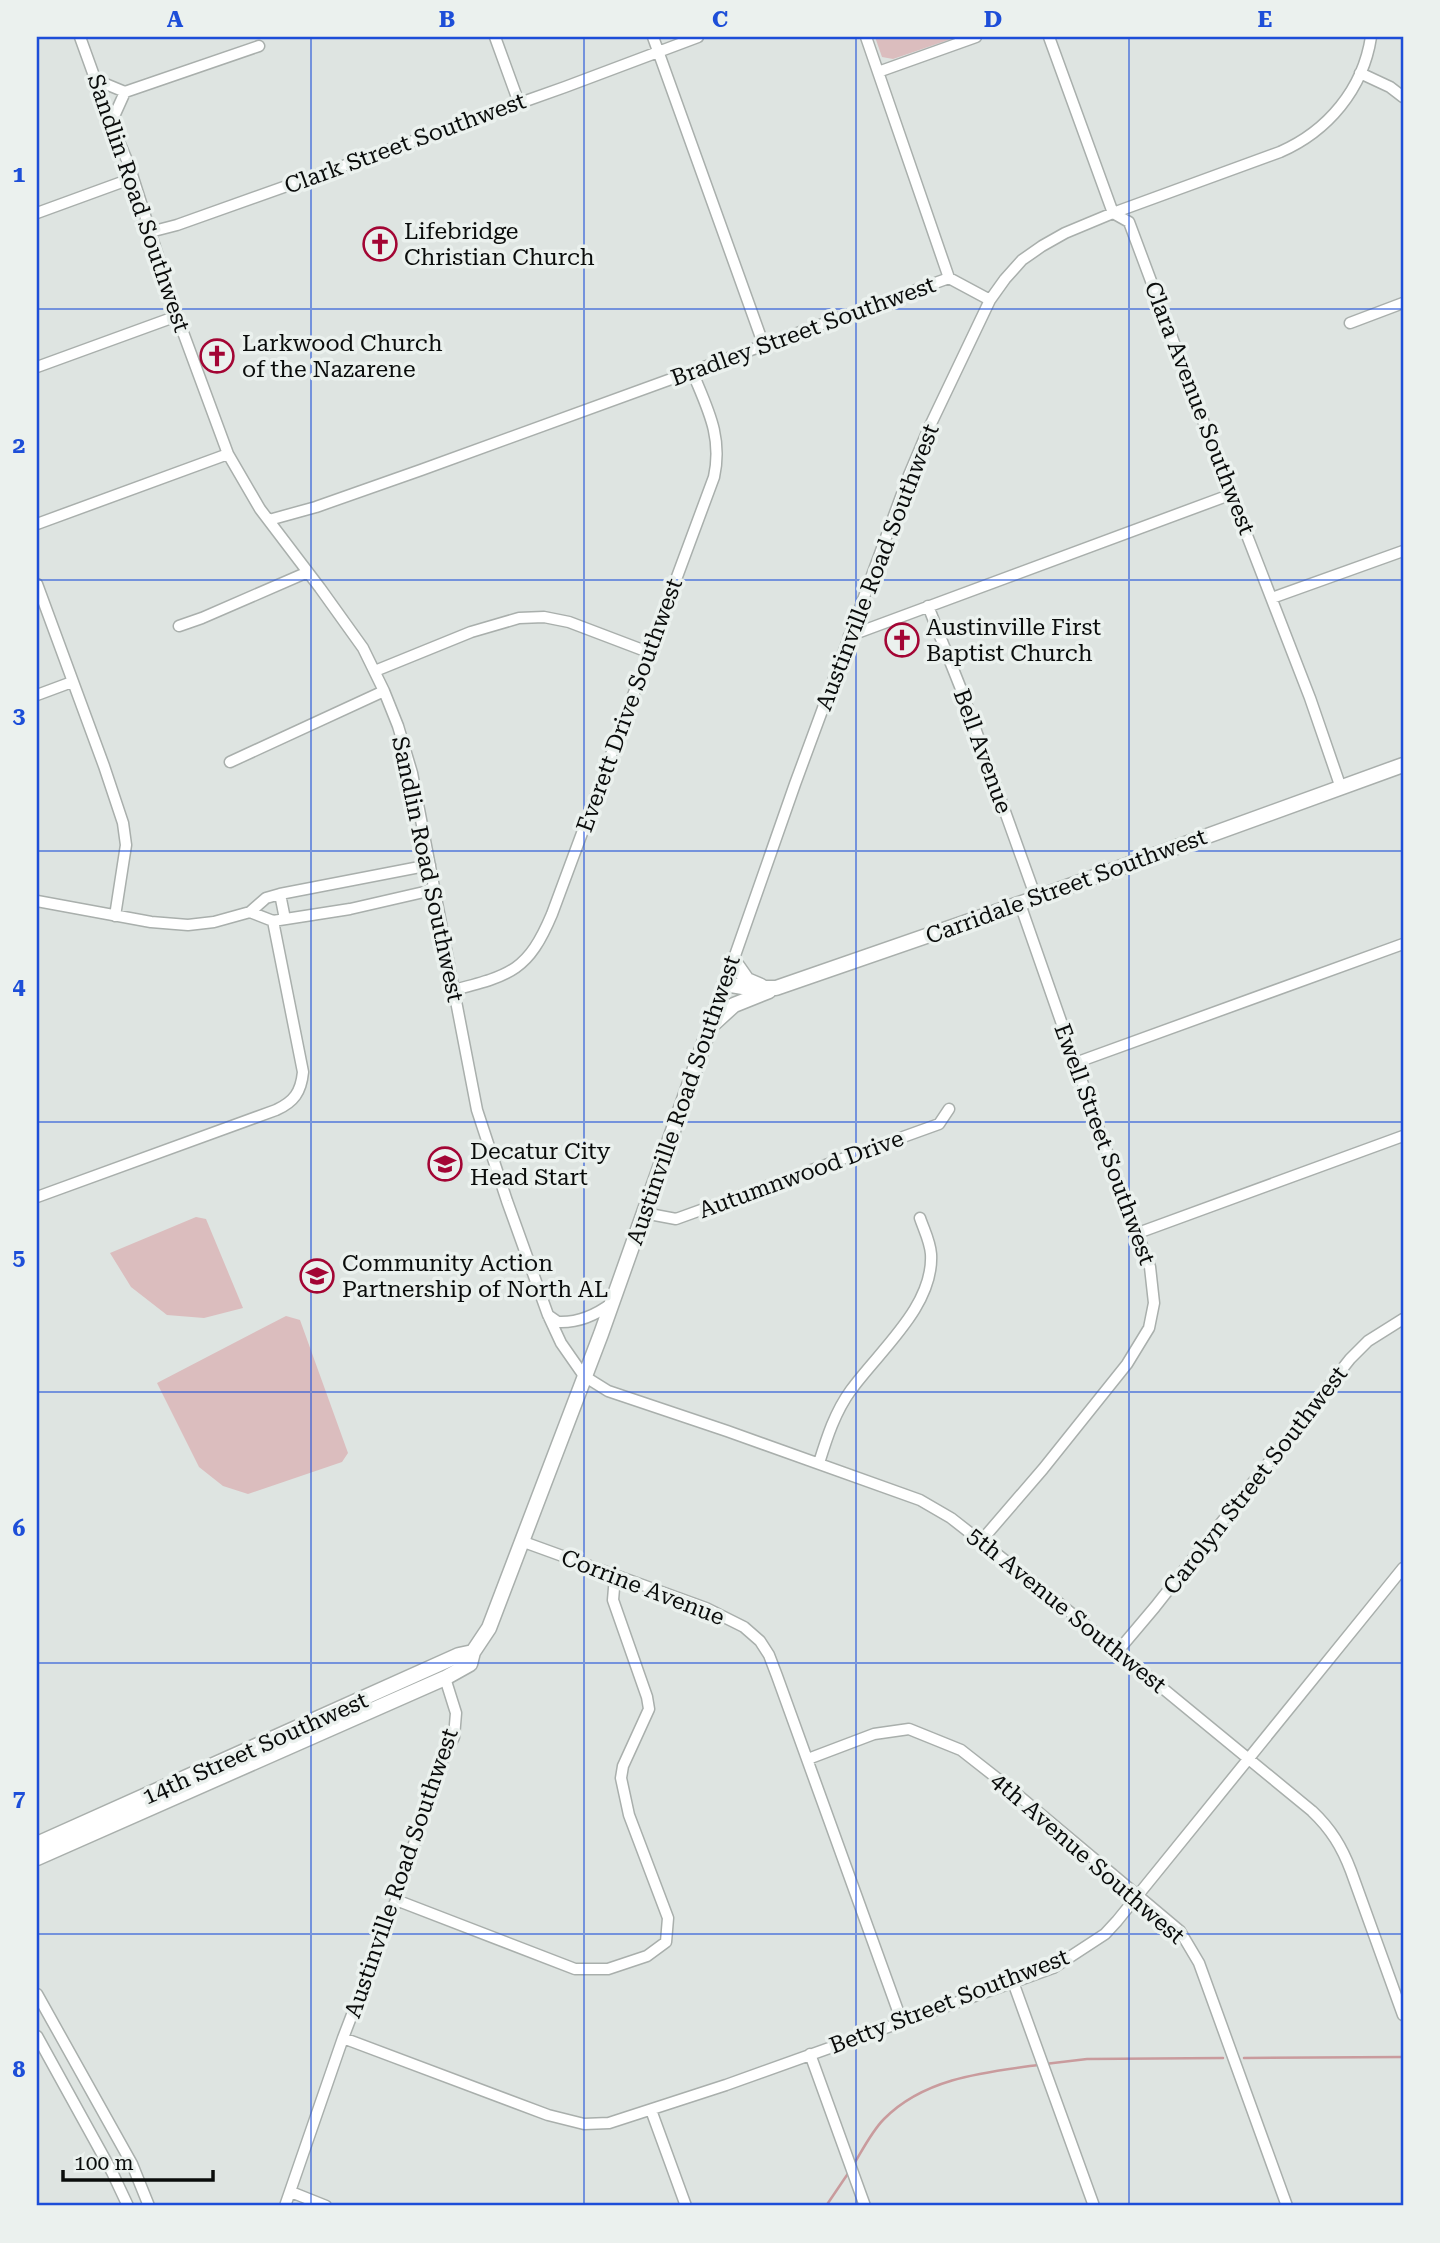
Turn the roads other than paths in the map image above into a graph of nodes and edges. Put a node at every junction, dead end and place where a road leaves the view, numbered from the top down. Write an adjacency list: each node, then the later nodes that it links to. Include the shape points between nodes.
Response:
1 (80, 37): 13 (street, Sandlin Road Southwest)
2 (495, 37): 16 (street)
3 (653, 37): 10 (street)
4 (698, 37): 10 (street, Clark Street Southwest)
5 (866, 37): 11 (street)
6 (976, 37): 11 (street)
7 (1049, 37): 19 (street, Clara Avenue Southwest)
8 (1371, 37): 12 (street)
9 (259, 46): 14 (street)
10 (659, 51): 16 (street, Clark Street Southwest); 27 (street)
11 (878, 72): 22 (street)
12 (1360, 73): 15 (street); 19 (street, via 1341,107 1303,141)
13 (96, 80): 14 (street); 17 (street, Sandlin Road Southwest)
14 (125, 92): 17 (street)
15 (1403, 97)
16 (519, 103): 21 (street, Clark Street Southwest)
17 (111, 123): 18 (street, Sandlin Road Southwest)
18 (133, 178): 20 (street); 21 (street, Sandlin Road Southwest)
19 (1113, 213): 23 (street, via 1042,246 1013,269); 31 (street, Clara Avenue Southwest, via 1129,222)
20 (37, 214)
21 (150, 232): 25 (street, Sandlin Road Southwest)
22 (949, 278): 23 (street, Bradley Street Southwest); 27 (street, Bradley Street Southwest)
23 (990, 300): 40 (street, Austinville Road Southwest, via 909,475)
24 (1403, 303): 26 (street)
25 (177, 316): 28 (street); 30 (street, Sandlin Road Southwest)
26 (1350, 323)
27 (764, 346): 29 (street, Bradley Street Southwest)
28 (37, 367)
29 (692, 371): 32 (street, Bradley Street Southwest, via 316,507); 41 (street, Everett Drive Southwest, via 714,427 716,464)
30 (228, 454): 32 (street, Sandlin Road Southwest); 33 (street)
31 (1232, 494): 37 (street, Clara Avenue Southwest); 38 (street)
32 (268, 520): 35 (street, Sandlin Road Southwest)
33 (37, 524)
34 (1403, 551): 37 (street)
35 (308, 572): 39 (street); 42 (street, Sandlin Road Southwest)
36 (37, 584): 43 (street)
37 (1272, 598): 48 (street, Clara Avenue Southwest)
38 (928, 606): 40 (street); 52 (street, Bell Avenue)
39 (179, 626)
40 (849, 636): 59 (street, Austinville Road Southwest)
41 (648, 652): 42 (street, via 569,622 519,618); 62 (street, Everett Drive Southwest, via 537,947 509,972)
42 (375, 671): 44 (street, Sandlin Road Southwest)
43 (72, 682): 45 (street); 56 (street, via 125,835)
44 (384, 691): 46 (street); 49 (street, Sandlin Road Southwest, via 410,765)
45 (37, 695)
46 (230, 762)
47 (1403, 765): 48 (main road, Carridale Street Southwest)
48 (1341, 788): 52 (main road, Carridale Street Southwest)
49 (430, 865): 50 (street, Sandlin Road Southwest); 51 (street)
50 (434, 887): 57 (street, via 350,909); 62 (street, Sandlin Road Southwest)
51 (280, 894): 55 (street, via 266,898); 57 (street)
52 (1036, 898): 54 (main road, Carridale Street Southwest)
53 (37, 901): 56 (street)
54 (1020, 904): 61 (main road, Carridale Street Southwest); 64 (street, Ewell Street Southwest)
55 (250, 912): 56 (street, via 188,925); 57 (street)
56 (115, 916)
57 (279, 920): 67 (street, via 303,1072 296,1096 287,1105)
58 (1403, 944): 64 (street)
59 (733, 960): 60 (street, Austinville Road Southwest); 61 (main road, via 747,980)
60 (725, 984): 61 (main road, Carridale Street Southwest); 63 (main road, Austinville Road Southwest)
61 (776, 989): 63 (main road, via 734,1005)
62 (454, 990): 72 (street, Sandlin Road Southwest, via 477,1110)
63 (711, 1026): 68 (main road, Austinville Road Southwest)
64 (1075, 1063): 70 (street, Ewell Street Southwest)
65 (949, 1109): 68 (street, Autumnwood Drive, via 939,1124 676,1219)
66 (1403, 1136): 70 (street)
67 (37, 1197)
68 (644, 1213): 71 (main road, Austinville Road Southwest)
69 (920, 1218): 75 (street, via 931,1255 925,1292 838,1410)
70 (1138, 1233): 77 (street, Ewell Street Southwest, via 1153,1279 1149,1328 1127,1364)
71 (611, 1303): 72 (street, via 574,1321 558,1322); 74 (main road, Austinville Road Southwest)
72 (548, 1315): 74 (street, Sandlin Road Southwest)
73 (1403, 1319): 81 (street, Carolyn Street Southwest, via 1368,1341 1350,1359)
74 (584, 1376): 75 (street, 5th Avenue Southwest, via 608,1391); 76 (main road, Austinville Road Southwest)
75 (819, 1463): 77 (street, 5th Avenue Southwest, via 920,1500)
76 (521, 1541): 79 (street, Corrine Avenue); 80 (main road, Austinville Road Southwest, via 489,1628)
77 (981, 1541): 81 (street, 5th Avenue Southwest)
78 (1403, 1568): 84 (street, Betty Street Southwest)
79 (615, 1576): 83 (street, Corrine Avenue, via 706,1608 744,1627 760,1641); 88 (street, via 613,1600 649,1709 621,1778 629,1815 668,1918 666,1942 647,1956 608,1969 575,1969)
80 (473, 1652): 82 (main road, Austinville Road Southwest, via 470,1664); 85 (main road, 14th Street Southwest)
81 (1117, 1652): 84 (street, 5th Avenue Southwest)
82 (444, 1678): 86 (main road, 14th Street Southwest); 88 (street, Austinville Road Southwest, via 456,1713 454,1737 438,1769)
83 (808, 1759): 87 (street, 4th Avenue Southwest, via 874,1734 909,1729 936,1739 961,1750); 92 (street, Corrine Avenue)
84 (1248, 1759): 87 (street, Betty Street Southwest); 91 (street, 5th Avenue Southwest, via 1312,1811 1342,1849)
85 (37, 1844)
86 (37, 1858)
87 (1139, 1896): 89 (street, Betty Street Southwest, via 1088,1947 1053,1968); 105 (street, 4th Avenue Southwest, via 1180,1931 1199,1963)
88 (396, 1899): 94 (street, Austinville Road Southwest)
89 (1013, 1982): 92 (street, Betty Street Southwest); 104 (street)
90 (37, 1994): 99 (street, via 132,2164)
91 (1403, 2015)
92 (902, 2022): 95 (street, Betty Street Southwest)
93 (37, 2036): 98 (street)
94 (343, 2038): 96 (street, Betty Street Southwest, via 548,2115 584,2124 609,2123); 97 (street, Austinville Road Southwest)
95 (810, 2054): 96 (street, Betty Street Southwest); 103 (street)
96 (651, 2110): 102 (street)
97 (291, 2192): 100 (street, Austinville Road Southwest); 101 (street)
98 (128, 2206)
99 (149, 2206)
100 (285, 2206)
101 (326, 2206)
102 (686, 2206)
103 (865, 2206)
104 (1094, 2206)
105 (1287, 2206)

